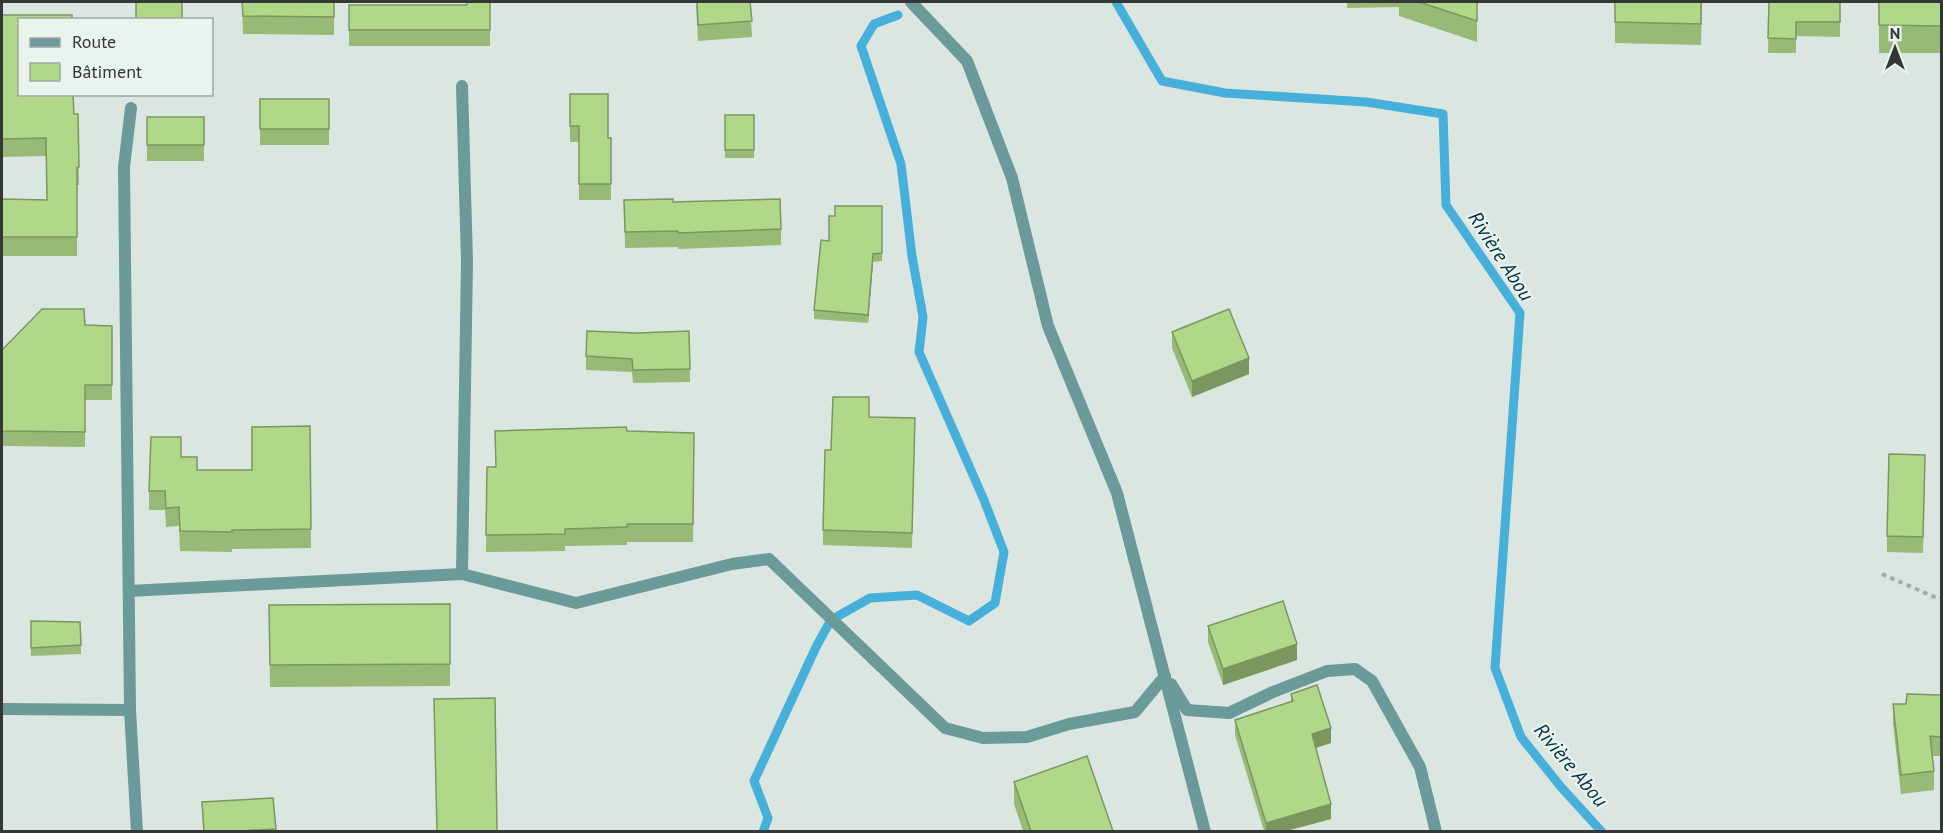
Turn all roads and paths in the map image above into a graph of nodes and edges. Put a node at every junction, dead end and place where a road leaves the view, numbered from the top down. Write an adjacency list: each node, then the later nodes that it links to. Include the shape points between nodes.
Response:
1 (911, 2): 8 (street, via 967,61 1012,178 1048,326 1117,493)
2 (462, 86): 4 (street, via 468,261)
3 (131, 108): 6 (street, via 124,167)
4 (462, 574): 6 (street); 8 (street, via 576,603 732,564 769,559 945,728 983,738 1027,737 1069,724 1135,712)
5 (1882, 574): 7 (path)
6 (129, 591): 10 (street)
7 (1941, 598)
8 (1165, 676): 12 (street); 13 (street, via 1187,710 1229,713 1327,671 1355,669 1372,681 1420,767)
9 (2, 709): 10 (street)
10 (130, 710): 11 (street)
11 (137, 831)
12 (1205, 831)
13 (1436, 831)

